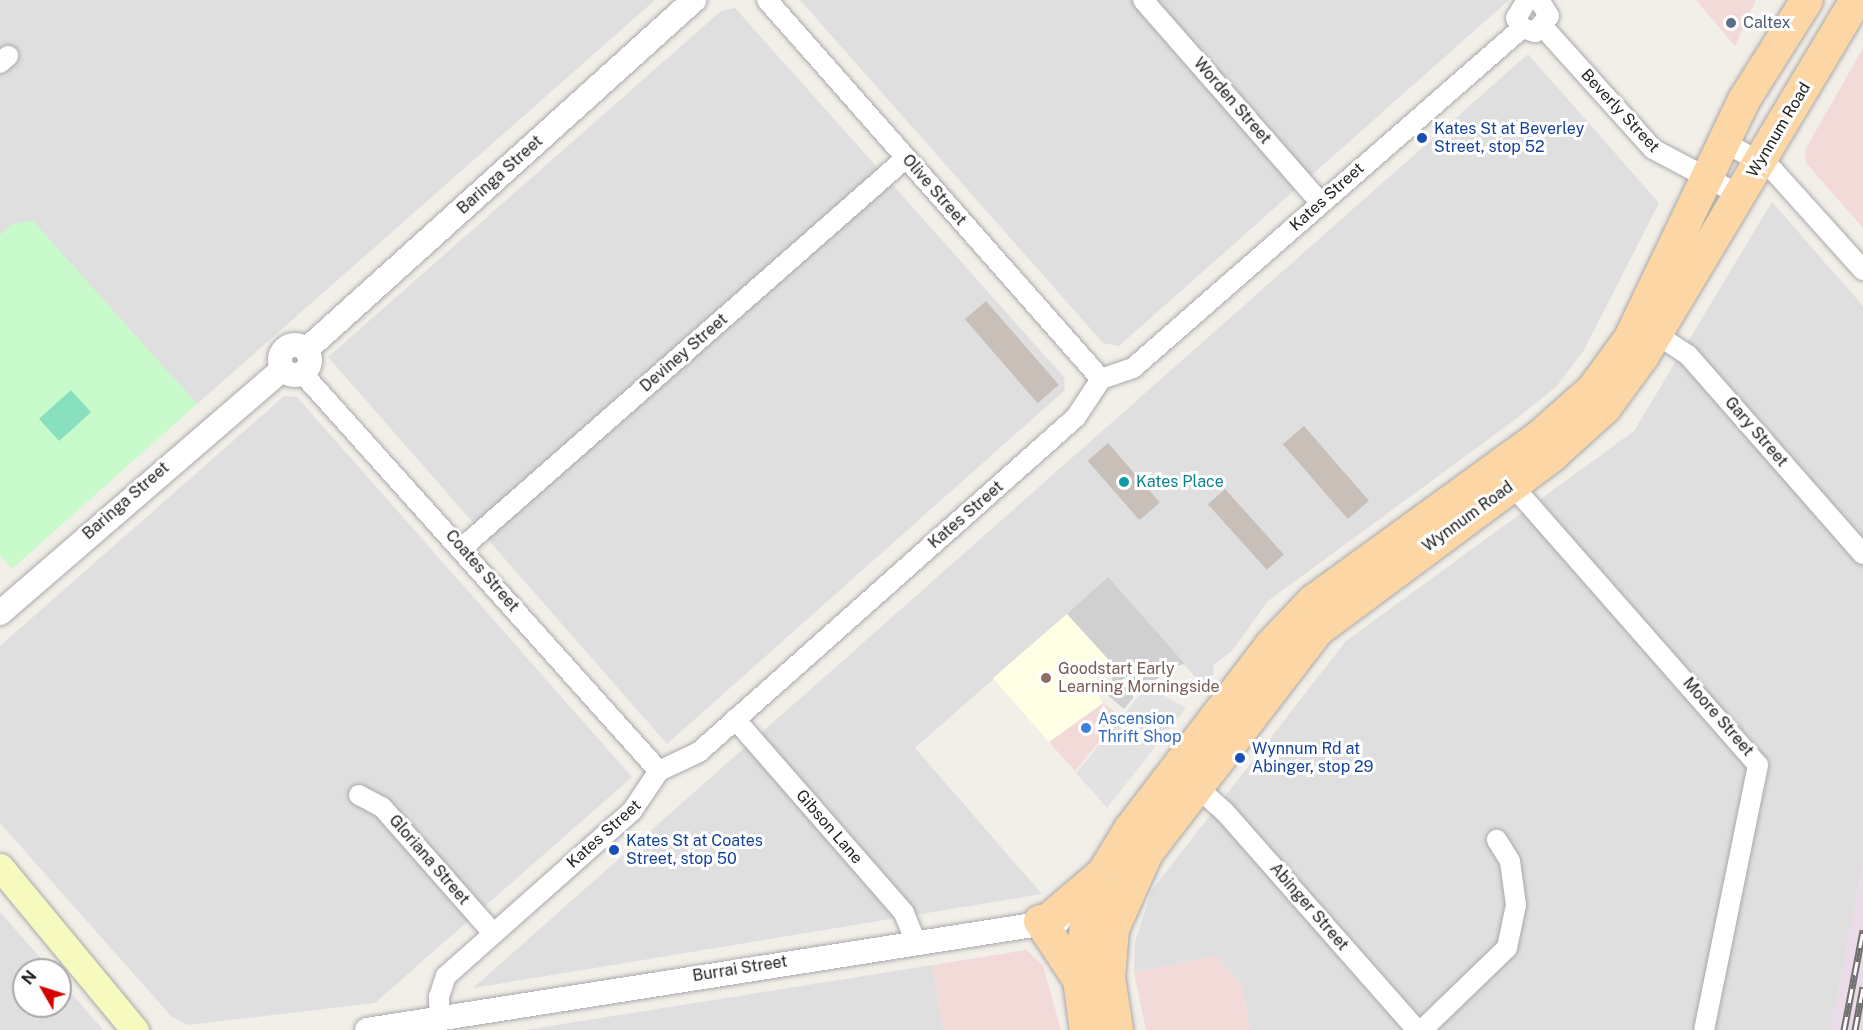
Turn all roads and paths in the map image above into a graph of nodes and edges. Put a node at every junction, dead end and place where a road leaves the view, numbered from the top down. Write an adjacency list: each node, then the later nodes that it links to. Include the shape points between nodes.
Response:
1 (694, 0): 19 (street, Baringa Street)
2 (767, 0): 12 (street, Olive Street)
3 (1143, 0): 16 (street, Worden Street)
4 (1780, 0): 10 (main road, via 1764,32)
5 (1807, 0): 10 (main road, Wynnum Road)
6 (1856, 0): 13 (main road, Wynnum Road)
7 (1535, 2): 8 (street, via 1516,18); 9 (street)
8 (1522, 28): 9 (street); 16 (street, Kates Street)
9 (1544, 28): 14 (street, Beverly Street, via 1653,149)
10 (1766, 61): 11 (main road, Wynnum Road)
11 (1724, 141): 13 (street); 14 (main road, Wynnum Road)
12 (906, 158): 20 (street, Olive Street); 22 (street, Deviney Street)
13 (1760, 163): 15 (main road, Wynnum Road); 17 (street)
14 (1706, 179): 15 (street, Beverly Street); 18 (main road, Wynnum Road)
15 (1740, 195): 18 (main road, Wynnum Road)
16 (1321, 203): 20 (street, Kates Street, via 1133,368)
17 (1863, 270)
18 (1647, 328): 21 (main road, Wynnum Road, via 1586,397); 23 (street, Gary Street, via 1688,355)
19 (297, 364): 22 (street, Coates Street); 24 (street, Baringa Street)
20 (1101, 379): 25 (street, Kates Street, via 1076,417)
21 (1505, 476): 27 (main road, Wynnum Road, via 1318,630); 30 (main road, Wynnum Road, via 1314,602 1285,629 1130,829); 46 (street, Moore Street, via 1758,765)
22 (462, 548): 26 (street, Coates Street)
23 (1863, 554)
24 (0, 613)
25 (735, 719): 26 (street, Kates Street, via 691,758); 35 (street, Gibson Lane, via 904,913)
26 (659, 771): 34 (street, Kates Street, via 632,811)
27 (1197, 787): 33 (main road, Wynnum Road, via 1135,871); 44 (street, Abinger Street, via 1224,811)
28 (359, 795): 34 (street, Gloriana Street, via 382,807)
29 (1497, 840): 45 (street, via 1510,861 1516,905 1508,948)
30 (1103, 873): 32 (main road); 33 (main road, Wynnum Road)
31 (4, 881): 36 (main road)
32 (1044, 921): 33 (street, Burrai Street); 35 (street, Burrai Street); 37 (main road)
33 (1100, 927): 37 (main road, Wynnum Road); 43 (main road, Wynnum Road)
34 (493, 933): 38 (street, Kates Street, via 441,984)
35 (915, 940): 38 (street, Burrai Street)
36 (69, 944): 39 (main road); 40 (main road)
37 (1079, 981): 42 (main road, Wynnum Road)
38 (440, 1020): 41 (street, Burrai Street)
39 (135, 1030)
40 (155, 1030)
41 (367, 1030)
42 (1086, 1030)
43 (1116, 1030)
44 (1417, 1030)
45 (1422, 1030)
46 (1704, 1030)

